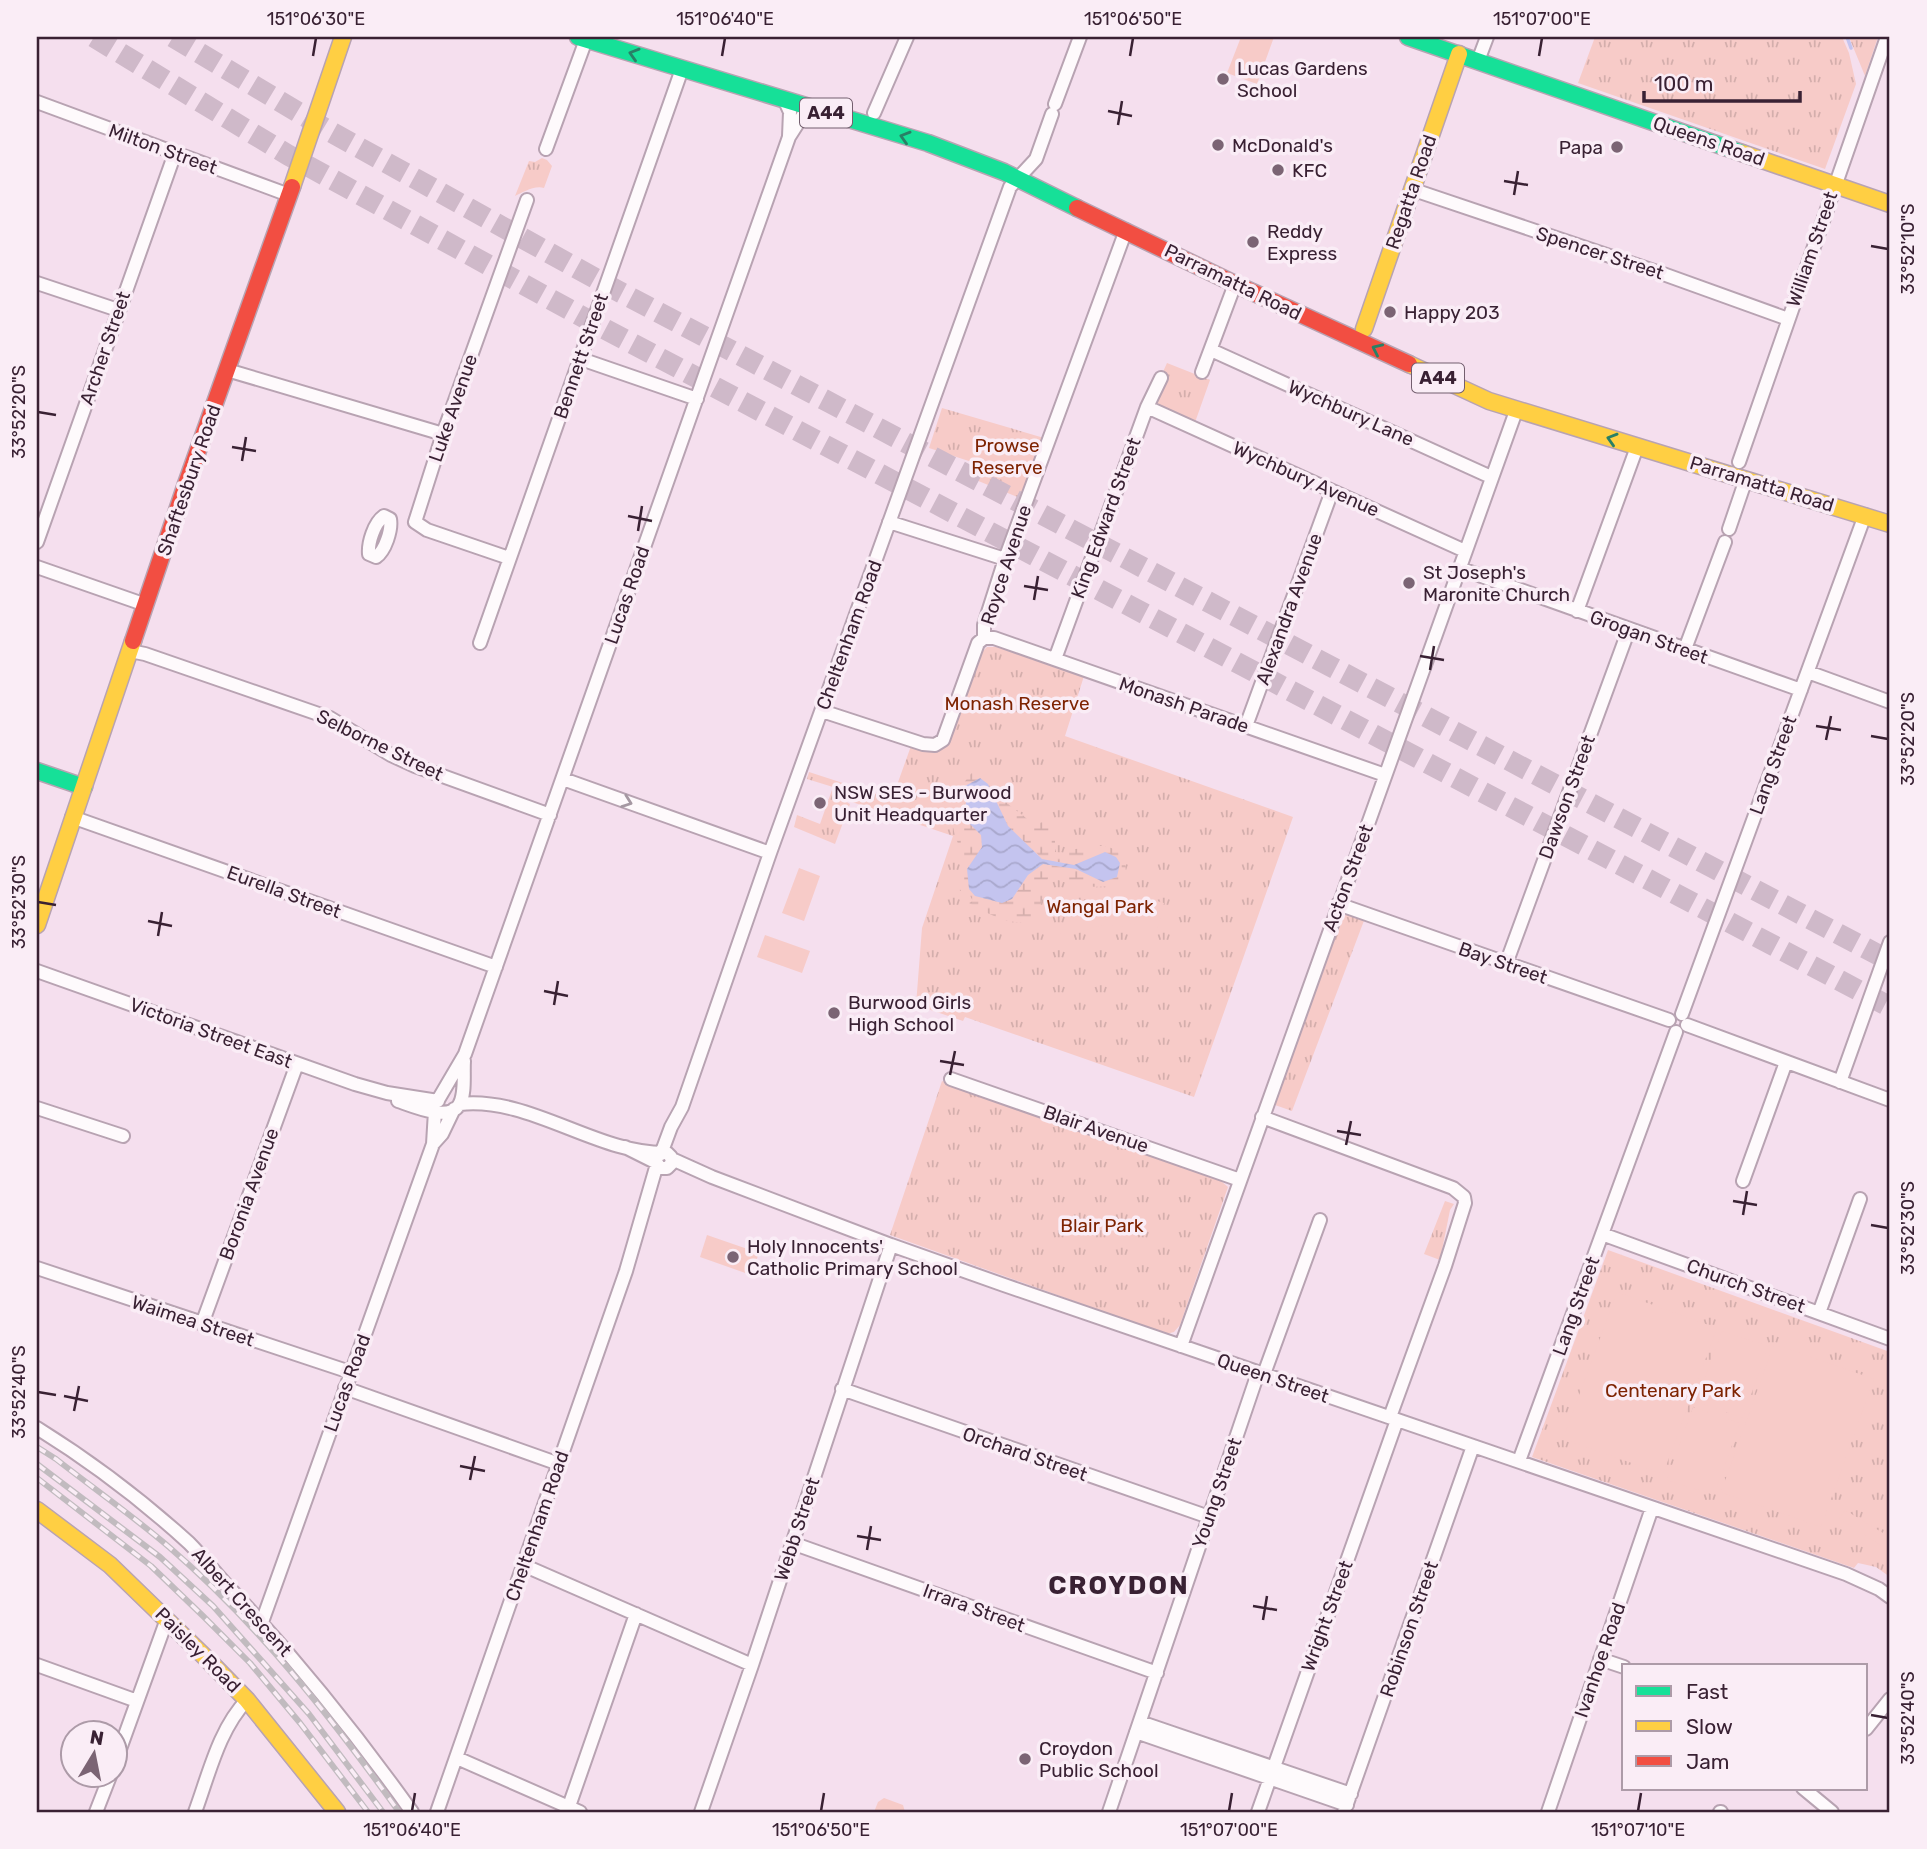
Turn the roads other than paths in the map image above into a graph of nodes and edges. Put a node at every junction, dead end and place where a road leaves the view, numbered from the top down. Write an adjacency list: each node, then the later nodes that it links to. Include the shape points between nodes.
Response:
1 (343, 37): 23 (main road, Shaftesbury Road)
2 (627, 37): 16 (main road, Parramatta Road / A44)
3 (907, 37): 16 (street)
4 (1080, 37): 20 (street, Cheltenham Road, via 1036,159)
5 (1408, 37): 9 (main road, Queens Road)
6 (1487, 37): 10 (street)
7 (1886, 37): 11 (street, William Street)
8 (584, 38): 12 (main road, Parramatta Road / A44, one-way to 8); 18 (street)
9 (1459, 54): 10 (main road, Queens Road); 22 (main road, Regatta Road)
10 (1478, 61): 21 (main road, Queens Road)
11 (1884, 64): 21 (street, William Street)
12 (682, 69): 13 (main road, Parramatta Road / A44); 33 (street, Bennett Street)
13 (785, 101): 15 (main road, Parramatta Road / A44); 17 (street, Lucas Road, via 790,112)
14 (37, 102): 19 (street, Milton Street)
15 (809, 108): 17 (street, Lucas Road); 20 (main road, Parramatta Road / A44, one-way to 15)
16 (874, 113): 20 (main road, Parramatta Road / A44, via 954,138)
17 (789, 137): 37 (street, Lucas Road)
18 (546, 149)
19 (175, 153): 23 (street, Milton Street); 29 (street, Archer Street)
20 (1023, 173): 26 (main road, Parramatta Road / A44); 31 (main road, Parramatta Road / A44); 50 (street, Cheltenham Road, via 1009,191)
21 (1835, 184): 25 (main road, Queens Road); 30 (street, William Street)
22 (1411, 189): 30 (street, Spencer Street); 31 (main road, Regatta Road)
23 (289, 195): 34 (main road, Shaftesbury Road)
24 (527, 200): 40 (street, Luke Avenue)
25 (1890, 204)
26 (1126, 230): 28 (main road, Parramatta Road / A44); 57 (street, Royce Avenue)
27 (37, 283): 29 (street)
28 (1235, 284): 32 (street); 39 (main road, Parramatta Road / A44, one-way to 28)
29 (118, 310): 53 (street, Archer Street)
30 (1788, 319): 42 (street, William Street)
31 (1364, 329): 42 (main road, Parramatta Road / A44, via 1503,392)
32 (1211, 350): 35 (street); 43 (street, Wychbury Lane)
33 (581, 359): 37 (street); 56 (street, Bennett Street)
34 (228, 370): 40 (street); 60 (main road, Shaftesbury Road)
35 (1202, 372)
36 (1161, 379): 38 (street, King Edward Street)
37 (697, 399): 75 (street, Lucas Road)
38 (1147, 407): 45 (street, Wychbury Avenue); 67 (street, King Edward Street)
39 (1516, 411): 41 (main road, Parramatta Road / A44, one-way to 39); 43 (street, Acton Street)
40 (443, 434): 49 (street, Luke Avenue)
41 (1637, 447): 44 (main road, Parramatta Road / A44); 61 (street)
42 (1739, 462): 46 (main road, Parramatta Road / A44)
43 (1491, 477): 55 (street, Acton Street)
44 (1746, 479): 47 (main road, Parramatta Road / A44); 52 (street)
45 (1332, 491): 55 (street, Wychbury Avenue); 72 (street, Alexandra Avenue)
46 (1890, 509)
47 (1865, 515): 51 (main road, Parramatta Road / A44); 68 (street, Lang Street)
48 (391, 522): 49 (street)
49 (415, 522): 56 (street)
50 (890, 522): 57 (street); 71 (street, Cheltenham Road)
51 (1890, 524)
52 (1730, 529)
53 (37, 542)
54 (1725, 542): 65 (street)
55 (1465, 551): 59 (street, Acton Street)
56 (509, 558): 64 (street, Bennett Street)
57 (1005, 559): 63 (street, Royce Avenue)
58 (37, 567): 60 (street)
59 (1459, 568): 61 (street, Grogan Street); 74 (street, Acton Street)
60 (146, 605): 66 (main road, Shaftesbury Road)
61 (1577, 611): 62 (street, Grogan Street)
62 (1629, 629): 65 (street, Grogan Street); 83 (street, Dawson Street)
63 (984, 638): 67 (street, Monash Parade); 71 (street, Royce Avenue, via 978,643 945,735 935,745)
64 (480, 643)
65 (1685, 649): 69 (street, Grogan Street)
66 (130, 651): 76 (main road, Shaftesbury Road); 77 (street, Selborne Street, via 330,718 415,766)
67 (1055, 659): 72 (street, Monash Parade)
68 (1808, 672): 69 (street, Lang Street); 70 (street)
69 (1801, 690): 86 (street, Lang Street)
70 (1890, 702)
71 (822, 711): 79 (street, Cheltenham Road)
72 (1246, 726): 74 (street, Monash Parade)
73 (37, 771): 76 (main road)
74 (1384, 775): 80 (street, Acton Street)
75 (563, 779): 77 (street, Lucas Road); 79 (street, one-way to 79)
76 (84, 787): 78 (main road, Shaftesbury Road)
77 (550, 815): 84 (street, Lucas Road)
78 (72, 817): 81 (main road, Shaftesbury Road); 84 (street, Eurella Street)
79 (770, 853): 100 (street, Cheltenham Road)
80 (1339, 904): 83 (street, Bay Street); 97 (street, Acton Street)
81 (37, 925)
82 (1890, 942): 91 (street)
83 (1506, 964): 86 (street, Bay Street, via 1669,1020 1670,1028)
84 (496, 967): 87 (street, Lucas Road)
85 (37, 971): 89 (street, Victoria Street East)
86 (1681, 1024): 88 (street); 105 (street, Lang Street)
87 (465, 1054): 93 (street, Lucas Road); 94 (street, Lucas Road)
88 (1787, 1062): 91 (street); 102 (street)
89 (297, 1064): 94 (street, Victoria Street East); 109 (street, Boronia Avenue)
90 (951, 1079): 101 (street, Blair Avenue)
91 (1840, 1082): 92 (street)
92 (1890, 1100)
93 (458, 1101): 94 (street, Victoria Street East, via 441,1115); 96 (street, Victoria Street East); 99 (street, Lucas Road)
94 (436, 1106): 99 (street, Lucas Road)
95 (37, 1108): 98 (street)
96 (519, 1111): 100 (street, Queen Street)
97 (1262, 1117): 101 (street, Acton Street); 116 (street, Wright Street, via 1453,1188 1465,1203)
98 (124, 1136)
99 (433, 1143): 112 (street, Lucas Road)
100 (664, 1161): 106 (street, Queen Street); 120 (street, Cheltenham Road)
101 (1240, 1180): 111 (street, Acton Street)
102 (1743, 1181)
103 (1860, 1199): 108 (street)
104 (1320, 1220): 113 (street, Young Street)
105 (1602, 1234): 108 (street, Church Street); 119 (street, Lang Street)
106 (891, 1245): 111 (street, Queen Street); 115 (street, Webb Street)
107 (37, 1268): 109 (street, Waimea Street)
108 (1819, 1313): 110 (street, Church Street)
109 (202, 1324): 112 (street, Waimea Street)
110 (1890, 1339)
111 (1181, 1346): 113 (street, Queen Street)
112 (350, 1372): 114 (street, Lucas Road)
113 (1261, 1373): 116 (street, Queen Street); 123 (street, Young Street)
114 (345, 1388): 120 (street); 131 (street, Lucas Road)
115 (842, 1390): 123 (street, Orchard Street); 124 (street, Webb Street)
116 (1393, 1419): 118 (street, Queen Street); 144 (street, Wright Street)
117 (37, 1428): 131 (street, Albert Crescent, via 190,1544)
118 (1473, 1446): 119 (street, Queen Street); 147 (street, Robinson Street)
119 (1519, 1461): 121 (street, Queen Street)
120 (559, 1464): 125 (street, Cheltenham Road)
121 (1652, 1508): 126 (street, Queen Street); 132 (street, Ivanhoe Road)
122 (37, 1510): 130 (main road, Paisley Road, via 110,1565)
123 (1209, 1517): 136 (street, Young Street)
124 (792, 1543): 134 (street, Webb Street); 136 (street, Irrara Street)
125 (523, 1565): 129 (street); 143 (street, Cheltenham Road)
126 (1846, 1574): 127 (street, Queen Street, via 1857,1573); 128 (street, Queen Street)
127 (1890, 1588)
128 (1890, 1597)
129 (636, 1614): 134 (street); 148 (street)
130 (167, 1619): 138 (main road, Paisley Road); 139 (street)
131 (262, 1622): 152 (street, Albert Crescent)
132 (1600, 1659): 135 (street); 157 (street, Ivanhoe Road)
133 (37, 1665): 139 (street)
134 (752, 1665): 154 (street, Webb Street)
135 (1622, 1666)
136 (1157, 1673): 142 (street, Young Street)
137 (1890, 1699): 141 (street)
138 (247, 1700): 150 (street, via 225,1730); 151 (main road, Paisley Road)
139 (137, 1701): 140 (street)
140 (130, 1721)
141 (1868, 1726)
142 (1138, 1727): 144 (street); 155 (street, Young Street)
143 (457, 1758): 148 (street); 153 (street, Cheltenham Road)
144 (1271, 1773): 147 (street); 156 (street, Wright Street)
145 (105, 1790): 149 (street)
146 (1811, 1790): 158 (street)
147 (1348, 1804)
148 (572, 1811)
149 (96, 1812)
150 (195, 1812)
151 (337, 1812)
152 (412, 1812)
153 (437, 1812)
154 (701, 1812)
155 (1109, 1812)
156 (1258, 1812)
157 (1548, 1812)
158 (1832, 1812)

